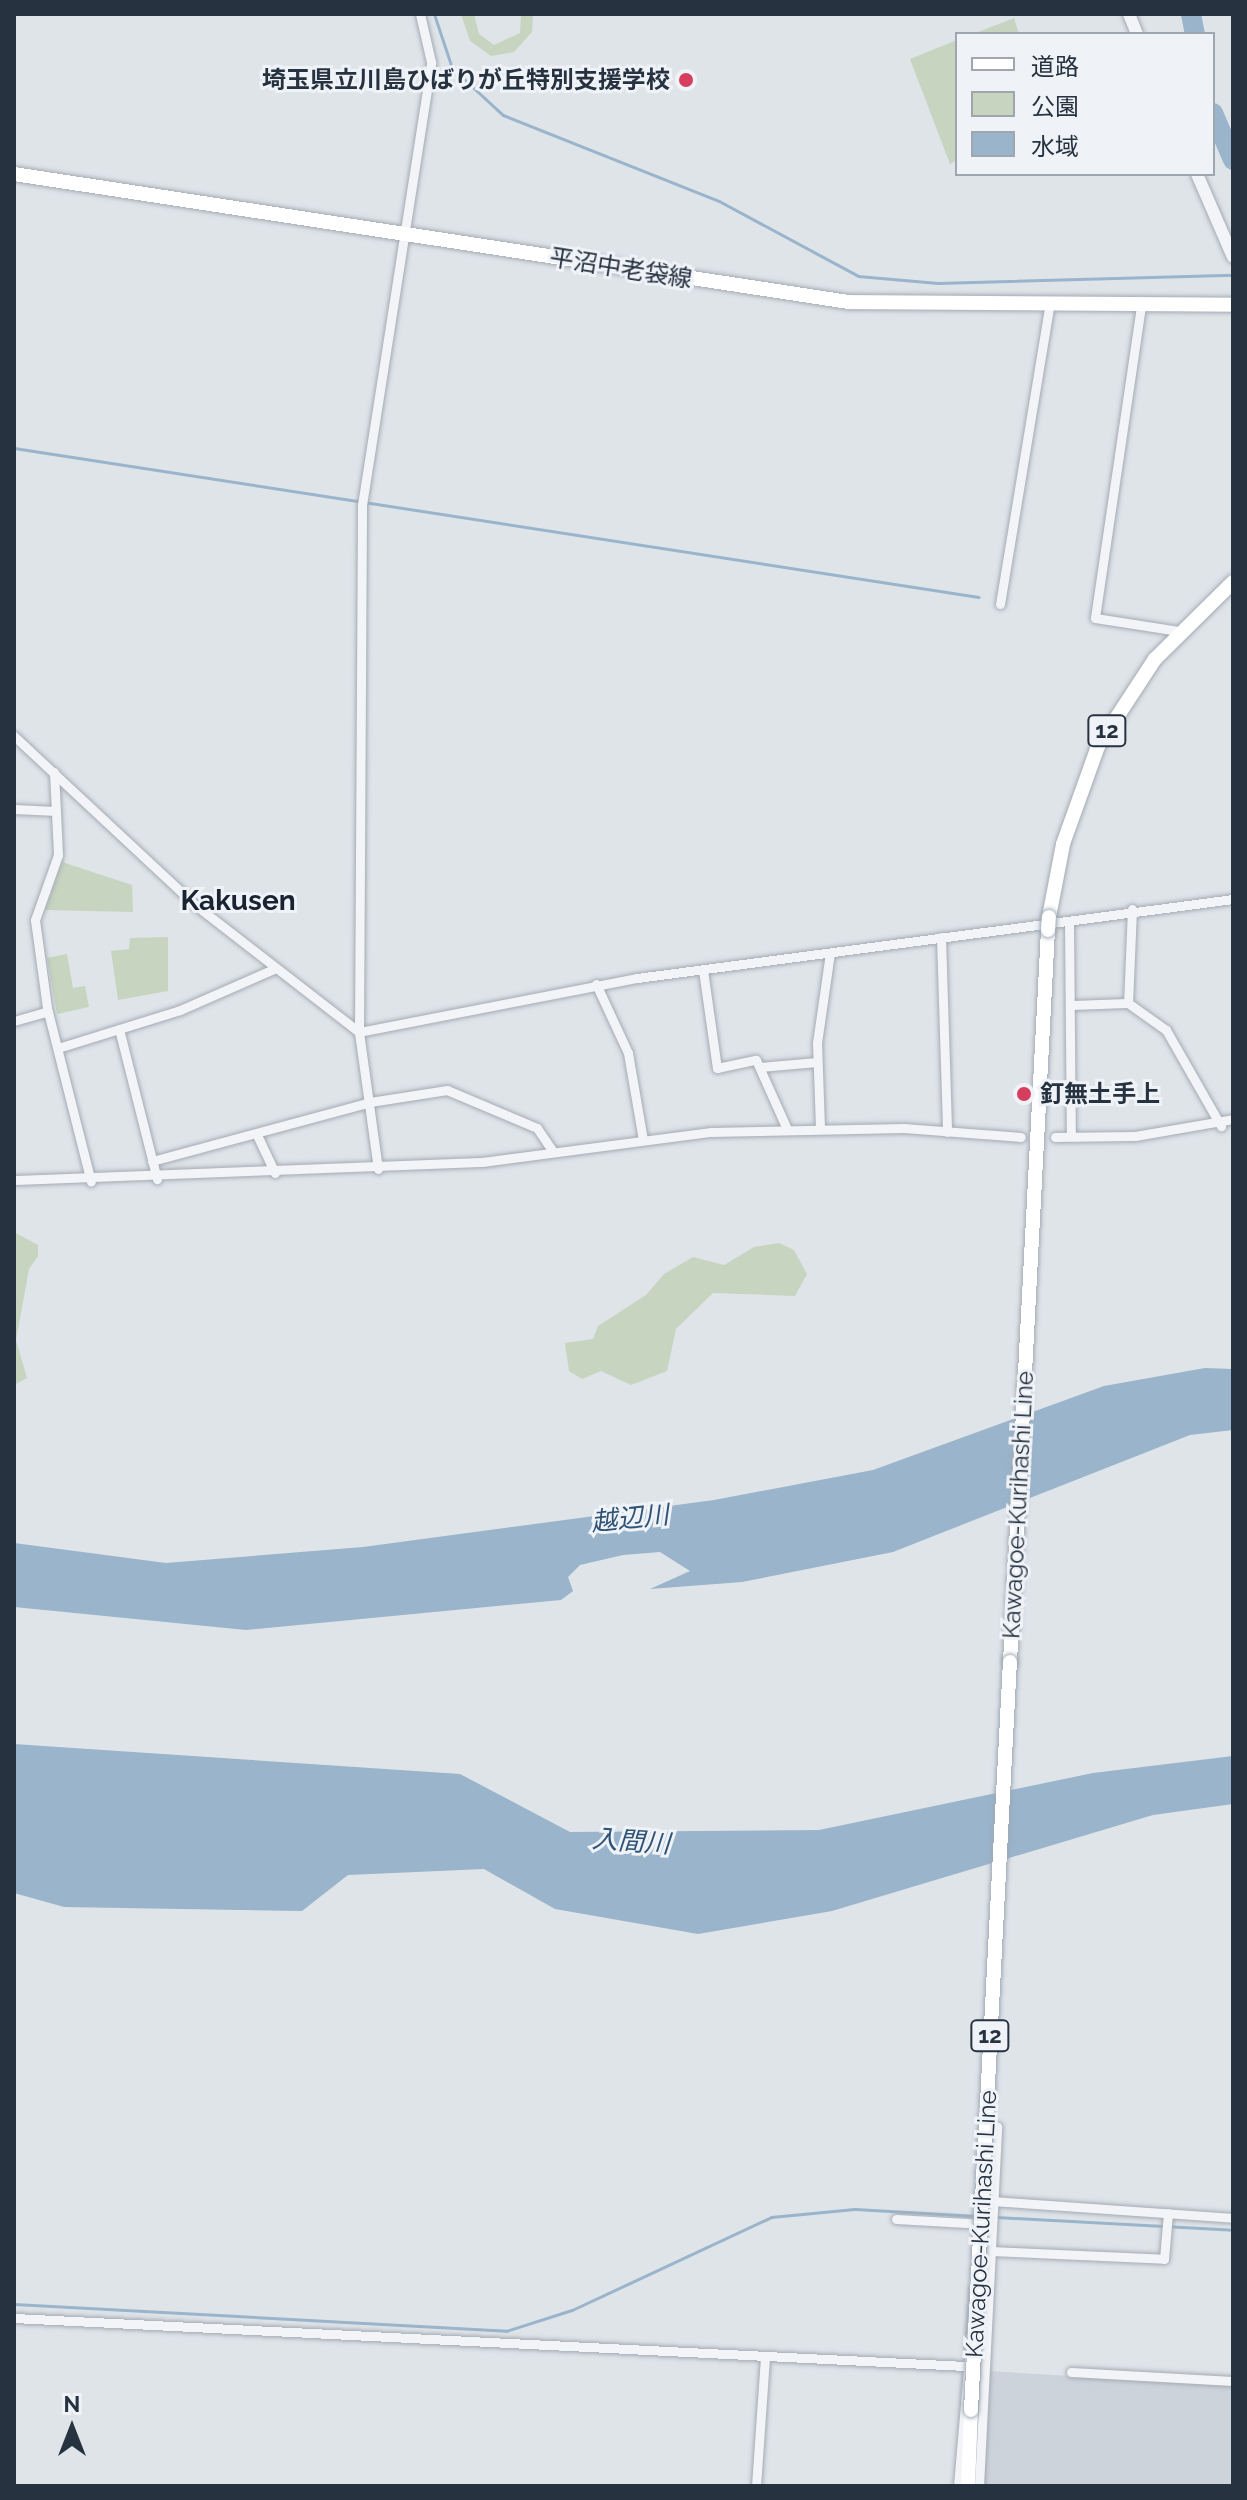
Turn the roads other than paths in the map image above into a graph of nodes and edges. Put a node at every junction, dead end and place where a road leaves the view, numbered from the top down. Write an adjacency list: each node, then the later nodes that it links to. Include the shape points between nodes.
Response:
1 (420, 14): 4 (street, via 431,62)
2 (14, 174): 4 (main road, 平沼中老袋線)
3 (1198, 176): 5 (street)
4 (403, 234): 8 (main road, 平沼中老袋線, via 849,302); 29 (street, via 362,505)
5 (1233, 257)
6 (1233, 305): 7 (main road, 平沼中老袋線)
7 (1141, 306): 8 (main road, 平沼中老袋線); 11 (street, via 1095,618)
8 (1049, 307): 10 (street)
9 (1233, 582): 11 (main road, Kawagoe-Kurihashi Line / 12)
10 (1000, 604)
11 (1179, 631): 66 (main road, Kawagoe-Kurihashi Line / 12, bridge, via 1098,746 1063,844 1048,924)
12 (14, 736): 13 (street)
13 (54, 772): 15 (street); 21 (street)
14 (14, 809): 15 (street)
15 (56, 811): 26 (street, via 58,855 35,920)
16 (1233, 899): 17 (street)
17 (1132, 909): 18 (street); 24 (street)
18 (1069, 922): 19 (street); 25 (street)
19 (941, 937): 20 (street); 38 (street)
20 (830, 953): 22 (street); 31 (street)
21 (274, 969): 28 (street); 29 (street)
22 (703, 970): 23 (street); 32 (street, via 717,1068 756,1060)
23 (596, 984): 29 (street); 43 (street, via 628,1053)
24 (1128, 1003): 25 (street); 35 (street, via 1166,1030)
25 (1070, 1005): 40 (street)
26 (48, 1011): 27 (street); 30 (street)
27 (14, 1021)
28 (119, 1029): 30 (street); 45 (street)
29 (359, 1032): 33 (street)
30 (58, 1048): 50 (street)
31 (817, 1062): 32 (street); 36 (street)
32 (760, 1067): 37 (street)
33 (370, 1102): 39 (street); 44 (street, via 455,1091 537,1128); 46 (street)
34 (1233, 1119): 35 (street)
35 (1221, 1126): 40 (street)
36 (820, 1128): 37 (street); 38 (street)
37 (787, 1129): 43 (street)
38 (947, 1132): 41 (street)
39 (257, 1135): 45 (street); 47 (street)
40 (1071, 1136): 42 (street)
41 (1021, 1137)
42 (1055, 1137)
43 (643, 1140): 44 (street)
44 (552, 1150): 46 (street)
45 (152, 1161): 48 (street)
46 (378, 1169): 47 (street)
47 (275, 1173): 48 (street)
48 (157, 1179): 50 (street)
49 (14, 1180): 50 (street)
50 (91, 1182)
51 (997, 2126): 52 (street)
52 (992, 2201): 53 (street); 56 (street)
53 (1168, 2213): 54 (street); 57 (street, via 1164,2259)
54 (1233, 2218)
55 (896, 2219): 56 (street)
56 (991, 2224): 57 (street)
57 (991, 2251): 58 (street)
58 (990, 2276): 61 (street, via 969,2300); 67 (street)
59 (14, 2318): 60 (street)
60 (765, 2358): 61 (street); 64 (street)
61 (964, 2366): 65 (street)
62 (1071, 2372): 63 (street)
63 (1233, 2381)
64 (756, 2486)
65 (958, 2486)
66 (968, 2486)
67 (979, 2486)

